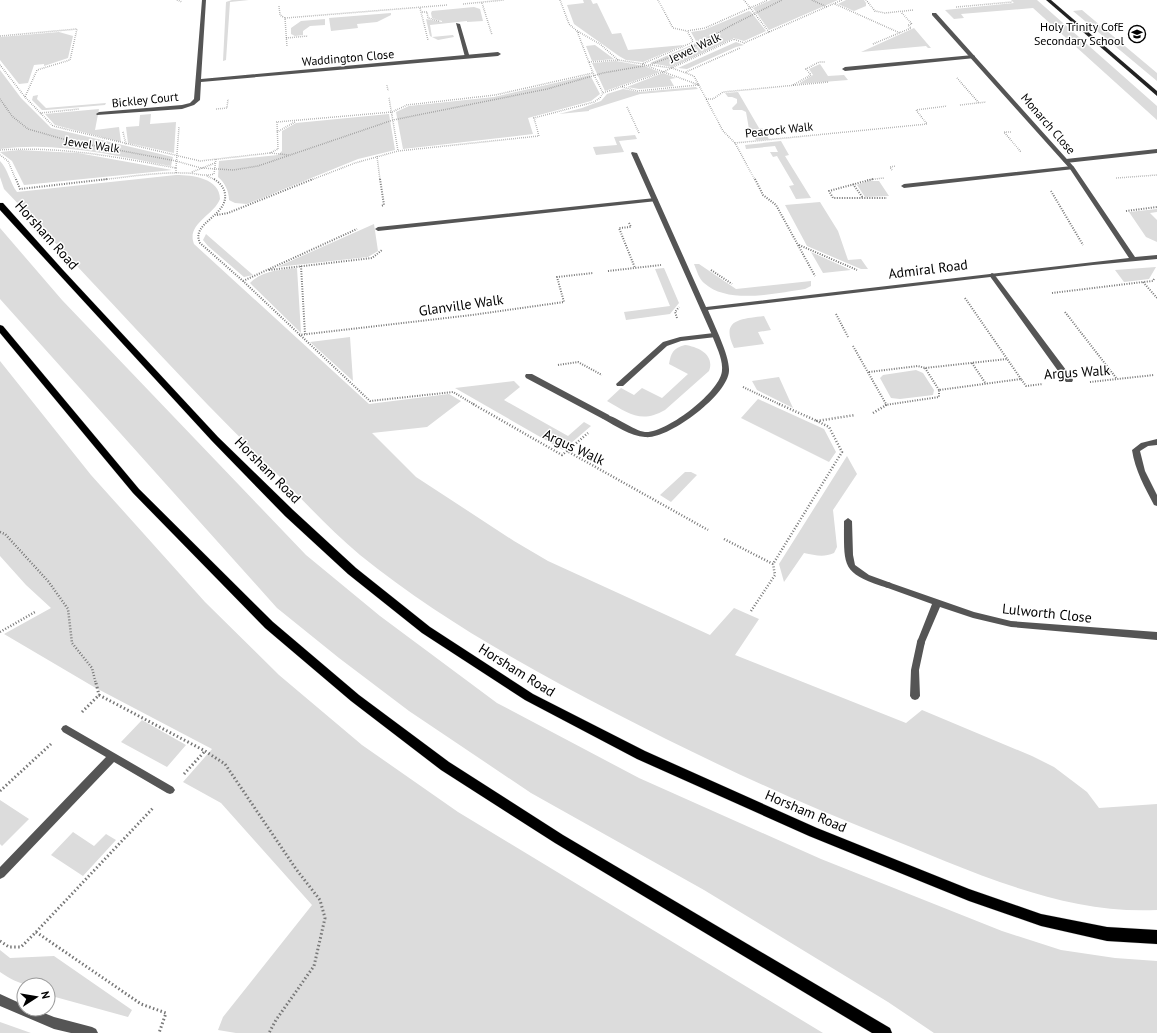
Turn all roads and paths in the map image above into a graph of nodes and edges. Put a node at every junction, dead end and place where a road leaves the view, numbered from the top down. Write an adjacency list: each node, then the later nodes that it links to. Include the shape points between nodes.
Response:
1 (204, 0): 52 (street)
2 (504, 0): 13 (path)
3 (560, 0): 26 (path, via 570,24)
4 (658, 0): 27 (path, via 673,28)
5 (744, 0): 19 (path)
6 (768, 0): 19 (path)
7 (782, 0): 22 (path)
8 (812, 0): 17 (path)
9 (842, 0): 14 (path, Jewel Walk)
10 (866, 0): 21 (path, via 875,11)
11 (1048, 0): 57 (street)
12 (1012, 2): 20 (path)
13 (459, 4)
14 (834, 4): 17 (path, Jewel Walk); 29 (path)
15 (451, 5): 18 (path)
16 (279, 6): 24 (path, via 280,15)
17 (827, 7): 28 (path, Jewel Walk)
18 (420, 8): 24 (path); 39 (path)
19 (750, 8): 22 (path); 27 (path, via 705,28)
20 (929, 9): 21 (path); 23 (path)
21 (900, 12): 29 (path, via 912,24 908,25 911,28)
22 (755, 14): 28 (path); 44 (path, via 732,24 684,52)
23 (934, 14): 38 (street, Monarch Close)
24 (285, 18): 32 (path)
25 (458, 24): 37 (street)
26 (577, 31): 40 (path, via 600,44); 42 (path)
27 (687, 31): 43 (path, via 693,41 691,43)
28 (769, 32): 47 (path, Jewel Walk, via 744,43 734,40)
29 (900, 33): 33 (path)
30 (0, 36): 58 (path, via 77,29 70,60 37,70)
31 (308, 36): 32 (path)
32 (286, 38): 34 (path)
33 (868, 46)
34 (287, 47)
35 (740, 48): 50 (path)
36 (498, 54): 37 (street, Waddington Close)
37 (468, 57): 39 (street, Waddington Close)
38 (973, 57): 41 (street); 83 (street, Monarch Close)
39 (432, 60): 52 (street, Waddington Close)
40 (618, 60): 42 (path); 43 (path)
41 (941, 60): 48 (street); 62 (path)
42 (589, 62): 51 (path)
43 (642, 64): 44 (path); 46 (path)
44 (649, 64): 46 (path); 47 (path)
45 (0, 65): 58 (path)
46 (646, 66): 49 (path); 51 (path)
47 (672, 68): 49 (path, Jewel Walk); 50 (path)
48 (845, 69)
49 (663, 72): 54 (path); 55 (path, Jewel Walk)
50 (686, 72): 54 (path, via 694,76)
51 (594, 74): 56 (path); 65 (path, via 495,95 406,105); 68 (path, via 547,89)
52 (199, 81): 64 (street, Bickley Court, via 197,100)
53 (830, 82): 61 (path, via 722,92 713,99)
54 (700, 85): 55 (path, via 638,90); 61 (path)
55 (621, 87): 56 (path, Jewel Walk)
56 (603, 93): 73 (path, Jewel Walk, via 594,102 534,118 539,136)
57 (1157, 94)
58 (25, 97): 79 (path, via 53,126)
59 (0, 98): 82 (path, via 12,116 28,129 70,141)
60 (389, 98): 65 (path)
61 (706, 99): 71 (path, via 723,131)
62 (979, 103)
63 (947, 106): 71 (path, Peacock Walk, via 916,110 927,124)
64 (182, 107): 66 (street, Bickley Court); 79 (path)
65 (392, 112): 67 (path); 68 (path)
66 (99, 114)
67 (297, 120): 69 (path); 69 (path, via 276,122)
68 (393, 120): 73 (path); 78 (path)
69 (277, 132): 75 (path, via 278,149)
70 (1011, 132): 89 (path, via 1004,132)
71 (735, 143): 107 (path, Peacock Walk, via 763,194 776,205)
72 (0, 150): 85 (path, Jewel Walk, via 29,148 78,152)
73 (398, 151): 80 (path)
74 (1157, 151): 83 (street)
75 (270, 153): 78 (path); 81 (path)
76 (634, 153): 100 (street)
77 (0, 155): 90 (path, via 8,161 20,189)
78 (291, 155): 88 (path, via 258,166 233,170)
79 (177, 156): 81 (path, via 200,161); 82 (path)
80 (377, 156): 105 (path, via 228,213); 106 (path, via 384,204 375,209)
81 (216, 159): 84 (path)
82 (176, 161): 85 (path); 86 (path)
83 (1066, 161): 87 (street, Monarch Close)
84 (215, 163): 86 (path); 88 (path)
85 (176, 168): 90 (path)
86 (201, 168): 88 (path); 91 (path)
87 (1072, 168): 89 (street); 110 (street, Monarch Close)
88 (215, 169): 93 (path, via 214,174)
89 (1038, 172): 97 (street); 108 (path, via 1084,246)
90 (176, 173): 91 (path)
91 (190, 173): 93 (path)
92 (1157, 175): 95 (path)
93 (207, 176): 105 (path, via 220,183 225,191 225,202)
94 (890, 177): 96 (path)
95 (1114, 178)
96 (854, 184): 98 (path); 98 (path, via 829,191 833,198)
97 (904, 186)
98 (864, 198): 99 (path)
99 (889, 198)
100 (655, 200): 101 (street); 128 (street)
101 (622, 204): 106 (street); 114 (path, via 631,227 620,228)
102 (0, 205): 171 (main road, Horsham Road, via 215,439 289,513 352,571 426,630 529,697 641,755 813,832 969,895 1041,920 1107,934)
103 (1157, 207): 104 (path)
104 (1124, 211)
105 (216, 215): 123 (path, via 199,231 198,240)
106 (378, 226): 112 (path, via 382,251 372,258); 115 (path, via 372,222)
107 (798, 245): 118 (path); 121 (path, Peacock Walk, via 816,278)
108 (1076, 247)
109 (1157, 257): 110 (street, Admiral Road)
110 (1133, 259): 119 (street, Admiral Road)
111 (666, 265): 114 (path)
112 (301, 266): 115 (path); 131 (path)
113 (705, 266): 125 (path)
114 (635, 268): 116 (path)
115 (269, 270): 123 (path)
116 (608, 271)
117 (593, 272): 131 (path, Glanville Walk, via 557,277 564,302)
118 (863, 273)
119 (992, 275): 122 (street, Admiral Road); 144 (street)
120 (1155, 277): 124 (path, via 1153,281)
121 (809, 279)
122 (953, 279): 128 (street, Admiral Road); 135 (path)
123 (243, 281): 132 (path)
124 (1143, 282): 126 (path); 127 (path)
125 (736, 288)
126 (1052, 293)
127 (1157, 298)
128 (703, 309): 133 (street)
129 (1065, 312): 143 (path)
130 (0, 328): 177 (main road, via 136,491 269,625 355,698 445,766 559,839)
131 (305, 334): 132 (path, Glanville Walk)
132 (298, 335): 155 (path, Argus Walk, via 370,401 453,392 562,455 567,451)
133 (714, 335): 141 (street, via 726,368); 145 (street, via 680,339 665,344)
134 (853, 346): 138 (path)
135 (1007, 358): 136 (path); 142 (path)
136 (972, 363): 137 (path); 146 (path)
137 (926, 368): 138 (path, via 918,366); 147 (path)
138 (868, 372): 148 (path)
139 (1154, 375): 143 (path, Argus Walk)
140 (529, 376): 141 (street, via 635,433 646,435 659,434 668,429 709,399); 145 (path, via 540,368 578,362)
141 (724, 378): 151 (path)
142 (1021, 379): 144 (path, Argus Walk, via 1026,386); 146 (path, Argus Walk)
143 (1117, 379): 144 (path, Argus Walk, via 1091,382)
144 (1069, 380)
145 (620, 384)
146 (986, 384): 147 (path, Argus Walk)
147 (939, 390): 148 (path, Argus Walk, via 939,397)
148 (886, 404): 149 (path, Argus Walk)
149 (873, 413)
150 (855, 415): 151 (path)
151 (817, 421): 158 (path, via 829,427 842,452)
152 (1157, 442): 153 (street, via 1140,446 1136,450 1136,458)
153 (1157, 503)
154 (848, 521): 159 (street, Lulworth Close, via 850,563 856,570 866,577)
155 (708, 530)
156 (0, 532): 164 (path, via 5,534 48,581 68,609 72,642 92,668)
157 (724, 539): 158 (path)
158 (773, 564): 160 (path, via 775,575)
159 (936, 603): 163 (street, Lulworth Close, via 1011,624); 165 (street, via 921,642 915,670)
160 (751, 611)
161 (35, 612): 162 (path)
162 (0, 632)
163 (1157, 636)
164 (98, 695)
165 (915, 696)
166 (66, 729): 167 (street)
167 (113, 756): 168 (street); 169 (street)
168 (170, 790): 170 (path); 176 (path, via 205,751 225,764 320,900 325,918 314,966)
169 (0, 874)
170 (36, 932): 172 (path, via 21,947 9,947); 175 (path, via 141,1004 166,1013)
171 (1157, 937)
172 (0, 941)
173 (0, 1000): 174 (street, via 54,1022)
174 (92, 1033)
175 (159, 1033)
176 (269, 1033)
177 (885, 1033)

